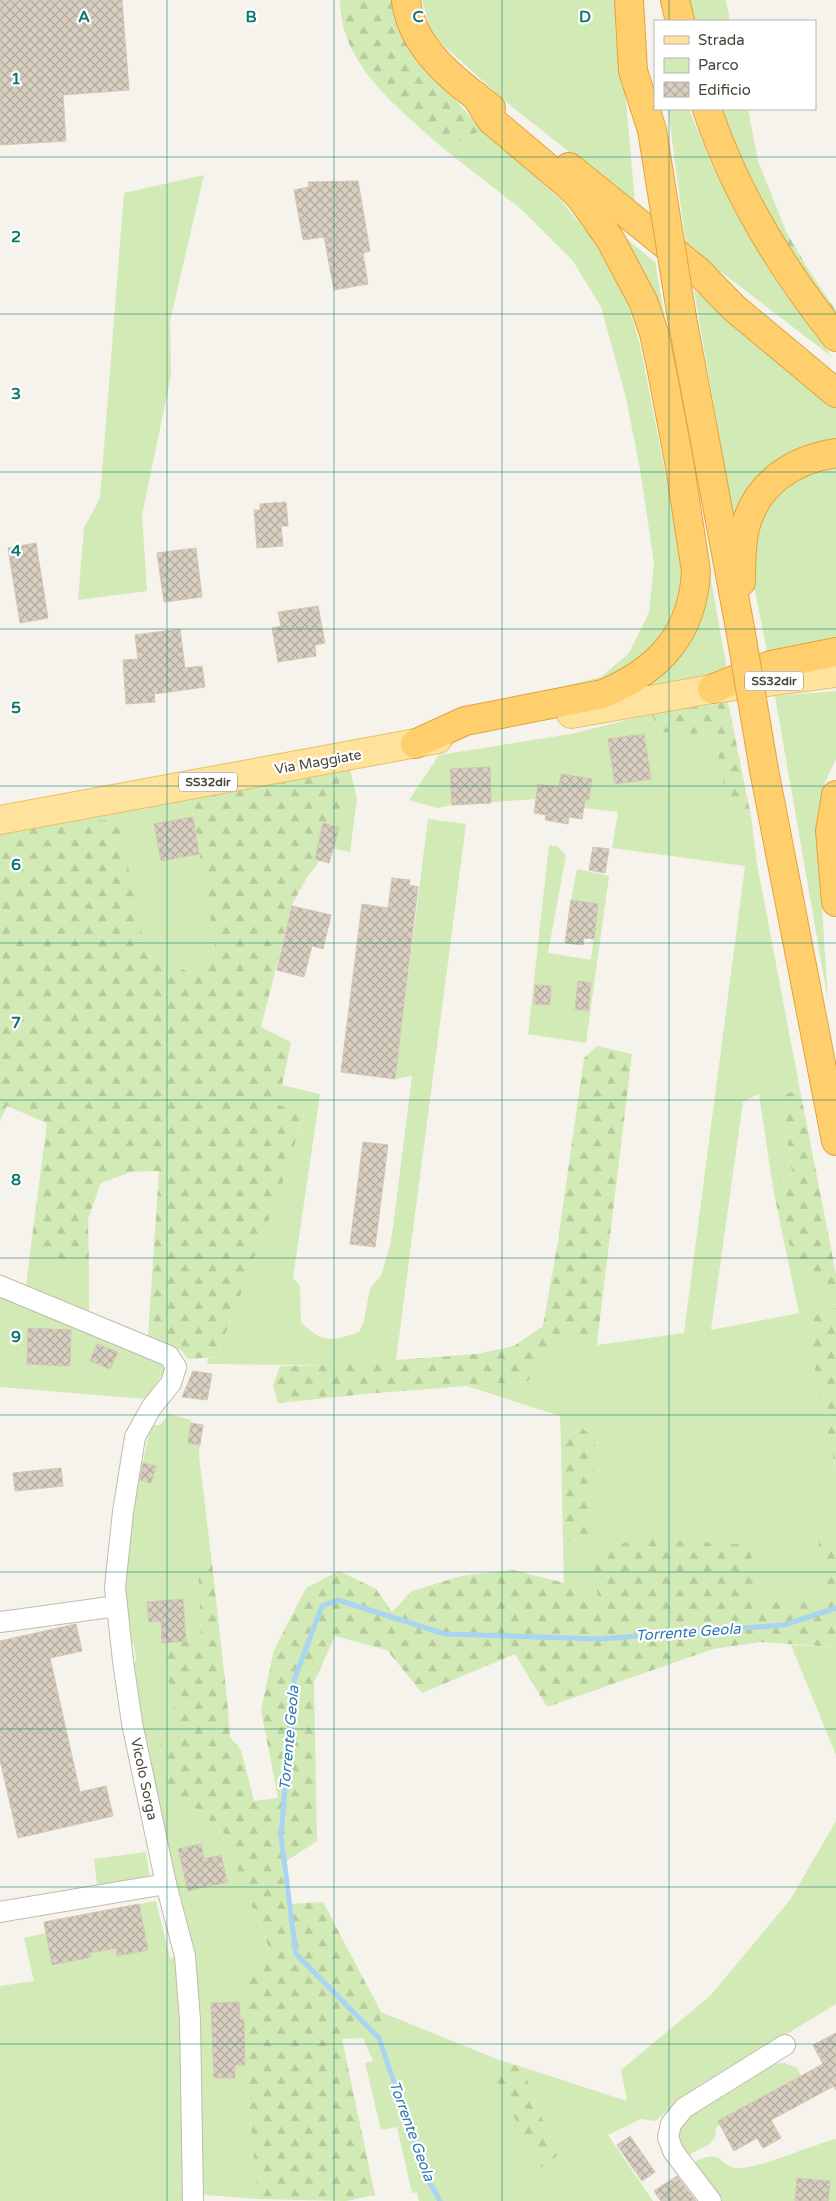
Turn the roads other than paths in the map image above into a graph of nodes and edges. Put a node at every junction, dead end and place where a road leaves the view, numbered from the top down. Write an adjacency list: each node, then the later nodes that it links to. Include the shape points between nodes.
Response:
1 (406, 0): 6 (highway, via 413,26 426,48 443,69)
2 (629, 0): 8 (highway, via 633,71)
3 (643, 0): 8 (highway)
4 (675, 0): 5 (highway)
5 (680, 20)
6 (476, 96): 9 (highway); 18 (highway, via 491,120 581,198 610,239 642,301 654,333 678,452 696,571 695,590 690,612 675,640 651,667 616,689 465,722)
7 (707, 110): 10 (highway, via 734,175 765,235 801,293)
8 (652, 130): 14 (highway, bridge, via 682,318)
9 (698, 271): 11 (highway, via 742,298); 12 (highway, via 734,308)
10 (836, 337)
11 (836, 372)
12 (836, 393)
13 (836, 453): 14 (highway, via 799,462 784,471 753,504 745,529)
14 (740, 628): 22 (highway, bridge, via 764,770)
15 (836, 652): 17 (highway, via 771,666)
16 (836, 673): 17 (main road, SS32dir)
17 (712, 689): 18 (main road, Via Maggiate / SS32dir)
18 (415, 744): 20 (main road, Via Maggiate / SS32dir)
19 (836, 795): 21 (highway, via 830,831)
20 (0, 820)
21 (836, 902)
22 (836, 1141)
23 (0, 1286): 24 (street, Vicolo Sorga, via 169,1356 176,1367 171,1383 151,1408 135,1437 115,1587)
24 (117, 1606): 25 (street); 26 (street, Vicolo Sorga, via 132,1723)
25 (0, 1622)
26 (166, 1884): 27 (street); 29 (street, Vicolo Sorga, via 185,1956 190,2011)
27 (0, 1912)
28 (785, 2045): 30 (street, via 684,2108 671,2124 668,2137 673,2151)
29 (193, 2201)
30 (711, 2201)

